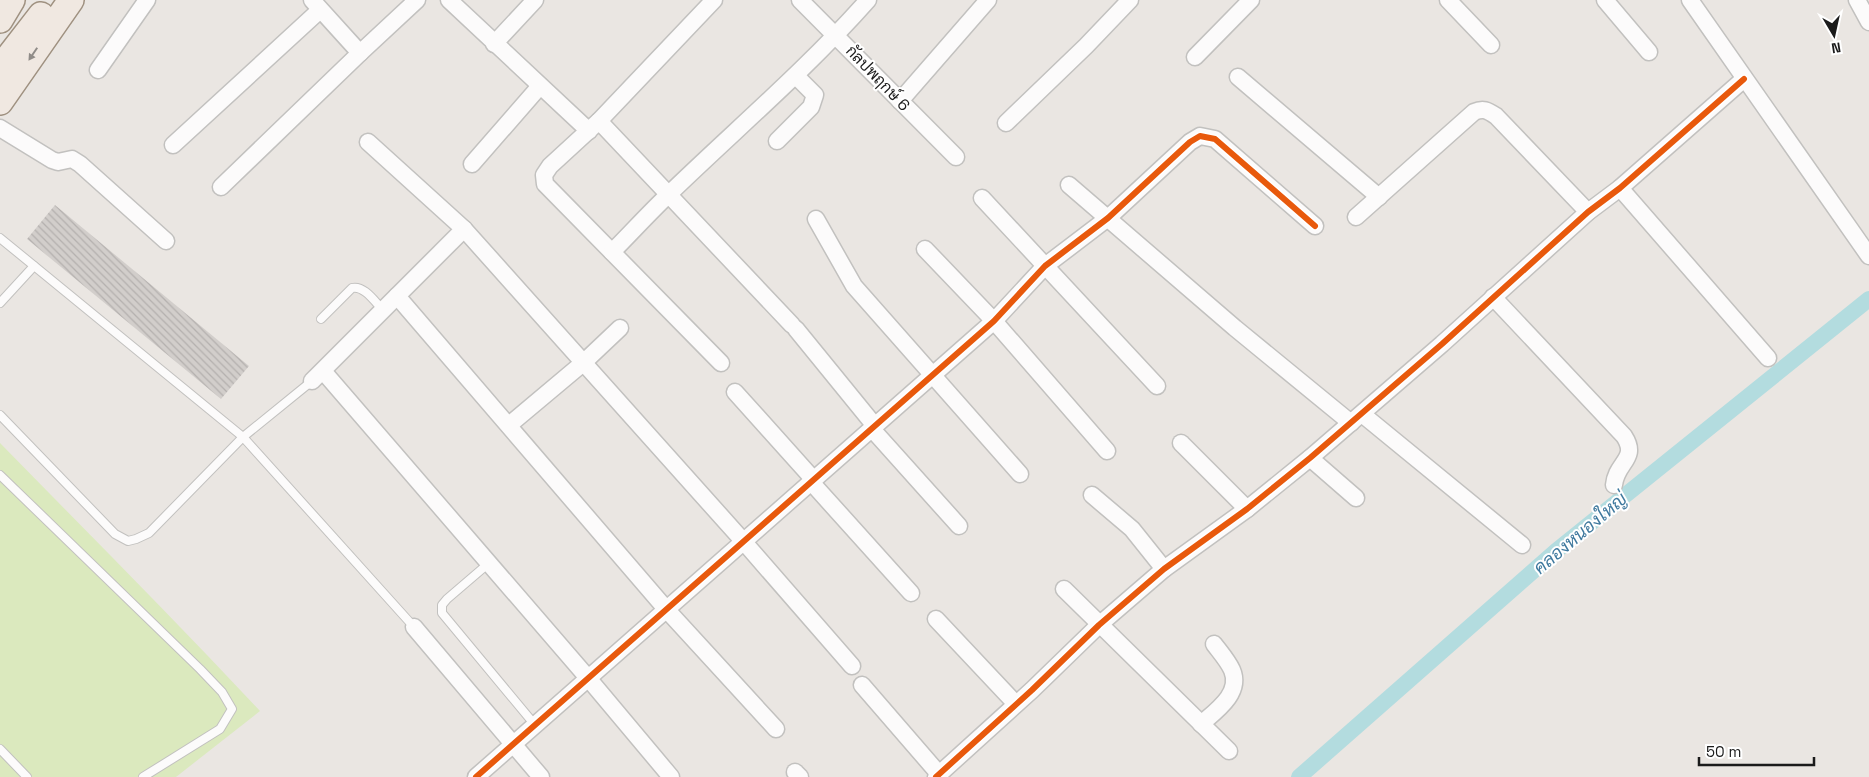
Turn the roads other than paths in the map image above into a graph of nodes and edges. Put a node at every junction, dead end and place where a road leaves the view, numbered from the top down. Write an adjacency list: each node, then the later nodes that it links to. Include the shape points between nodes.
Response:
1 (12, 0): 19 (main road)
2 (54, 0): 27 (main road)
3 (71, 0): 34 (main road, one-way to 34)
4 (147, 0): 28 (street)
5 (417, 0): 25 (street)
6 (449, 0): 22 (street)
7 (535, 0): 22 (street)
8 (714, 0): 36 (street)
9 (800, 0): 21 (street, กัลปพฤกษ์ 6)
10 (868, 0): 21 (street)
11 (988, 0): 33 (street)
12 (1130, 0): 35 (street)
13 (1251, 0): 26 (street)
14 (1448, 0): 23 (street)
15 (1605, 0): 24 (street)
16 (1858, 1): 20 (street)
17 (1692, 3): 31 (street)
18 (316, 5): 25 (street); 40 (street)
19 (0, 20)
20 (1869, 22)
21 (836, 36): 29 (street); 33 (street, กัลปพฤกษ์ 6)
22 (494, 44): 32 (street)
23 (1491, 45)
24 (1649, 52)
25 (360, 53): 44 (street)
26 (1195, 57)
27 (0, 68)
28 (98, 70)
29 (796, 76): 38 (street, via 815,95 814,99); 46 (street)
30 (1238, 77): 47 (street)
31 (1744, 79): 45 (street); 59 (street)
32 (540, 86): 36 (street); 42 (street)
33 (900, 101): 41 (street, กัลปพฤกษ์ 6)
34 (0, 102)
35 (1006, 123)
36 (594, 126): 46 (street); 58 (street, via 550,166 544,175 545,184)
37 (0, 128): 56 (street, via 52,160 72,159 80,164)
38 (777, 141)
39 (368, 142): 54 (street)
40 (173, 146)
41 (956, 157)
42 (472, 164)
43 (1070, 185): 50 (street)
44 (221, 187)
45 (1620, 188): 49 (street); 69 (street)
46 (668, 195): 58 (street); 79 (street, via 794,327)
47 (1379, 197): 49 (street, via 1481,109 1496,116); 51 (street)
48 (982, 198): 61 (street)
49 (1588, 212): 63 (street)
50 (1108, 218): 53 (street, via 1200,136 1215,139); 61 (street); 77 (street, via 1235,328)
51 (1356, 218)
52 (816, 219): 72 (street, via 854,286)
53 (1315, 226)
54 (464, 229): 62 (street); 70 (street)
55 (0, 238): 60 (lane)
56 (166, 241)
57 (924, 249): 67 (street)
58 (612, 252): 71 (street)
59 (1869, 256)
60 (34, 266): 64 (lane); 80 (lane)
61 (1045, 266): 67 (street); 74 (street)
62 (397, 296): 65 (street); 78 (street)
63 (1493, 297): 77 (street); 87 (street, via 1630,445 1630,452)
64 (0, 303)
65 (383, 310): 66 (lane, via 357,286); 73 (street)
66 (321, 319)
67 (994, 320): 72 (street); 82 (street)
68 (620, 328): 70 (street)
69 (1768, 358)
70 (583, 362): 78 (street); 92 (street)
71 (721, 363)
72 (933, 375): 79 (street); 84 (street)
73 (318, 376): 80 (lane); 94 (street)
74 (1157, 386)
75 (735, 392): 86 (street)
76 (0, 415): 80 (lane, via 115,534 128,541 149,533)
77 (1356, 419): 83 (street); 93 (street)
78 (509, 425): 98 (street)
79 (874, 428): 86 (street); 91 (street)
80 (243, 437): 101 (lane)
81 (1181, 443): 90 (street)
82 (1107, 451)
83 (1310, 458): 89 (street); 90 (street)
84 (1020, 474)
85 (0, 475): 115 (lane, via 200,669 222,692 232,709 220,729)
86 (813, 482): 92 (street); 97 (street)
87 (1614, 485)
88 (1092, 495): 95 (street, via 1132,529)
89 (1356, 498)
90 (1247, 509): 95 (street)
91 (959, 526)
92 (744, 542): 98 (street); 103 (street)
93 (1522, 545)
94 (489, 563): 104 (street); 108 (lane, via 447,599 442,605 442,613)
95 (1164, 569): 100 (street)
96 (1064, 589): 100 (street)
97 (911, 593)
98 (666, 609): 104 (street); 109 (street)
99 (936, 619): 106 (street)
100 (1100, 625): 106 (street); 107 (street)
101 (414, 627): 110 (street)
102 (1214, 644): 107 (street, via 1232,671 1234,685 1231,695)
103 (852, 666)
104 (588, 678): 108 (street); 118 (street)
105 (862, 685): 113 (street)
106 (1016, 704): 113 (street)
107 (1201, 724): 112 (street)
108 (535, 725): 110 (street)
109 (776, 729)
110 (513, 744): 116 (street); 117 (street)
111 (0, 749): 114 (lane)
112 (1229, 751)
113 (938, 776)
114 (26, 777)
115 (143, 777)
116 (476, 777)
117 (541, 777)
118 (671, 777)

